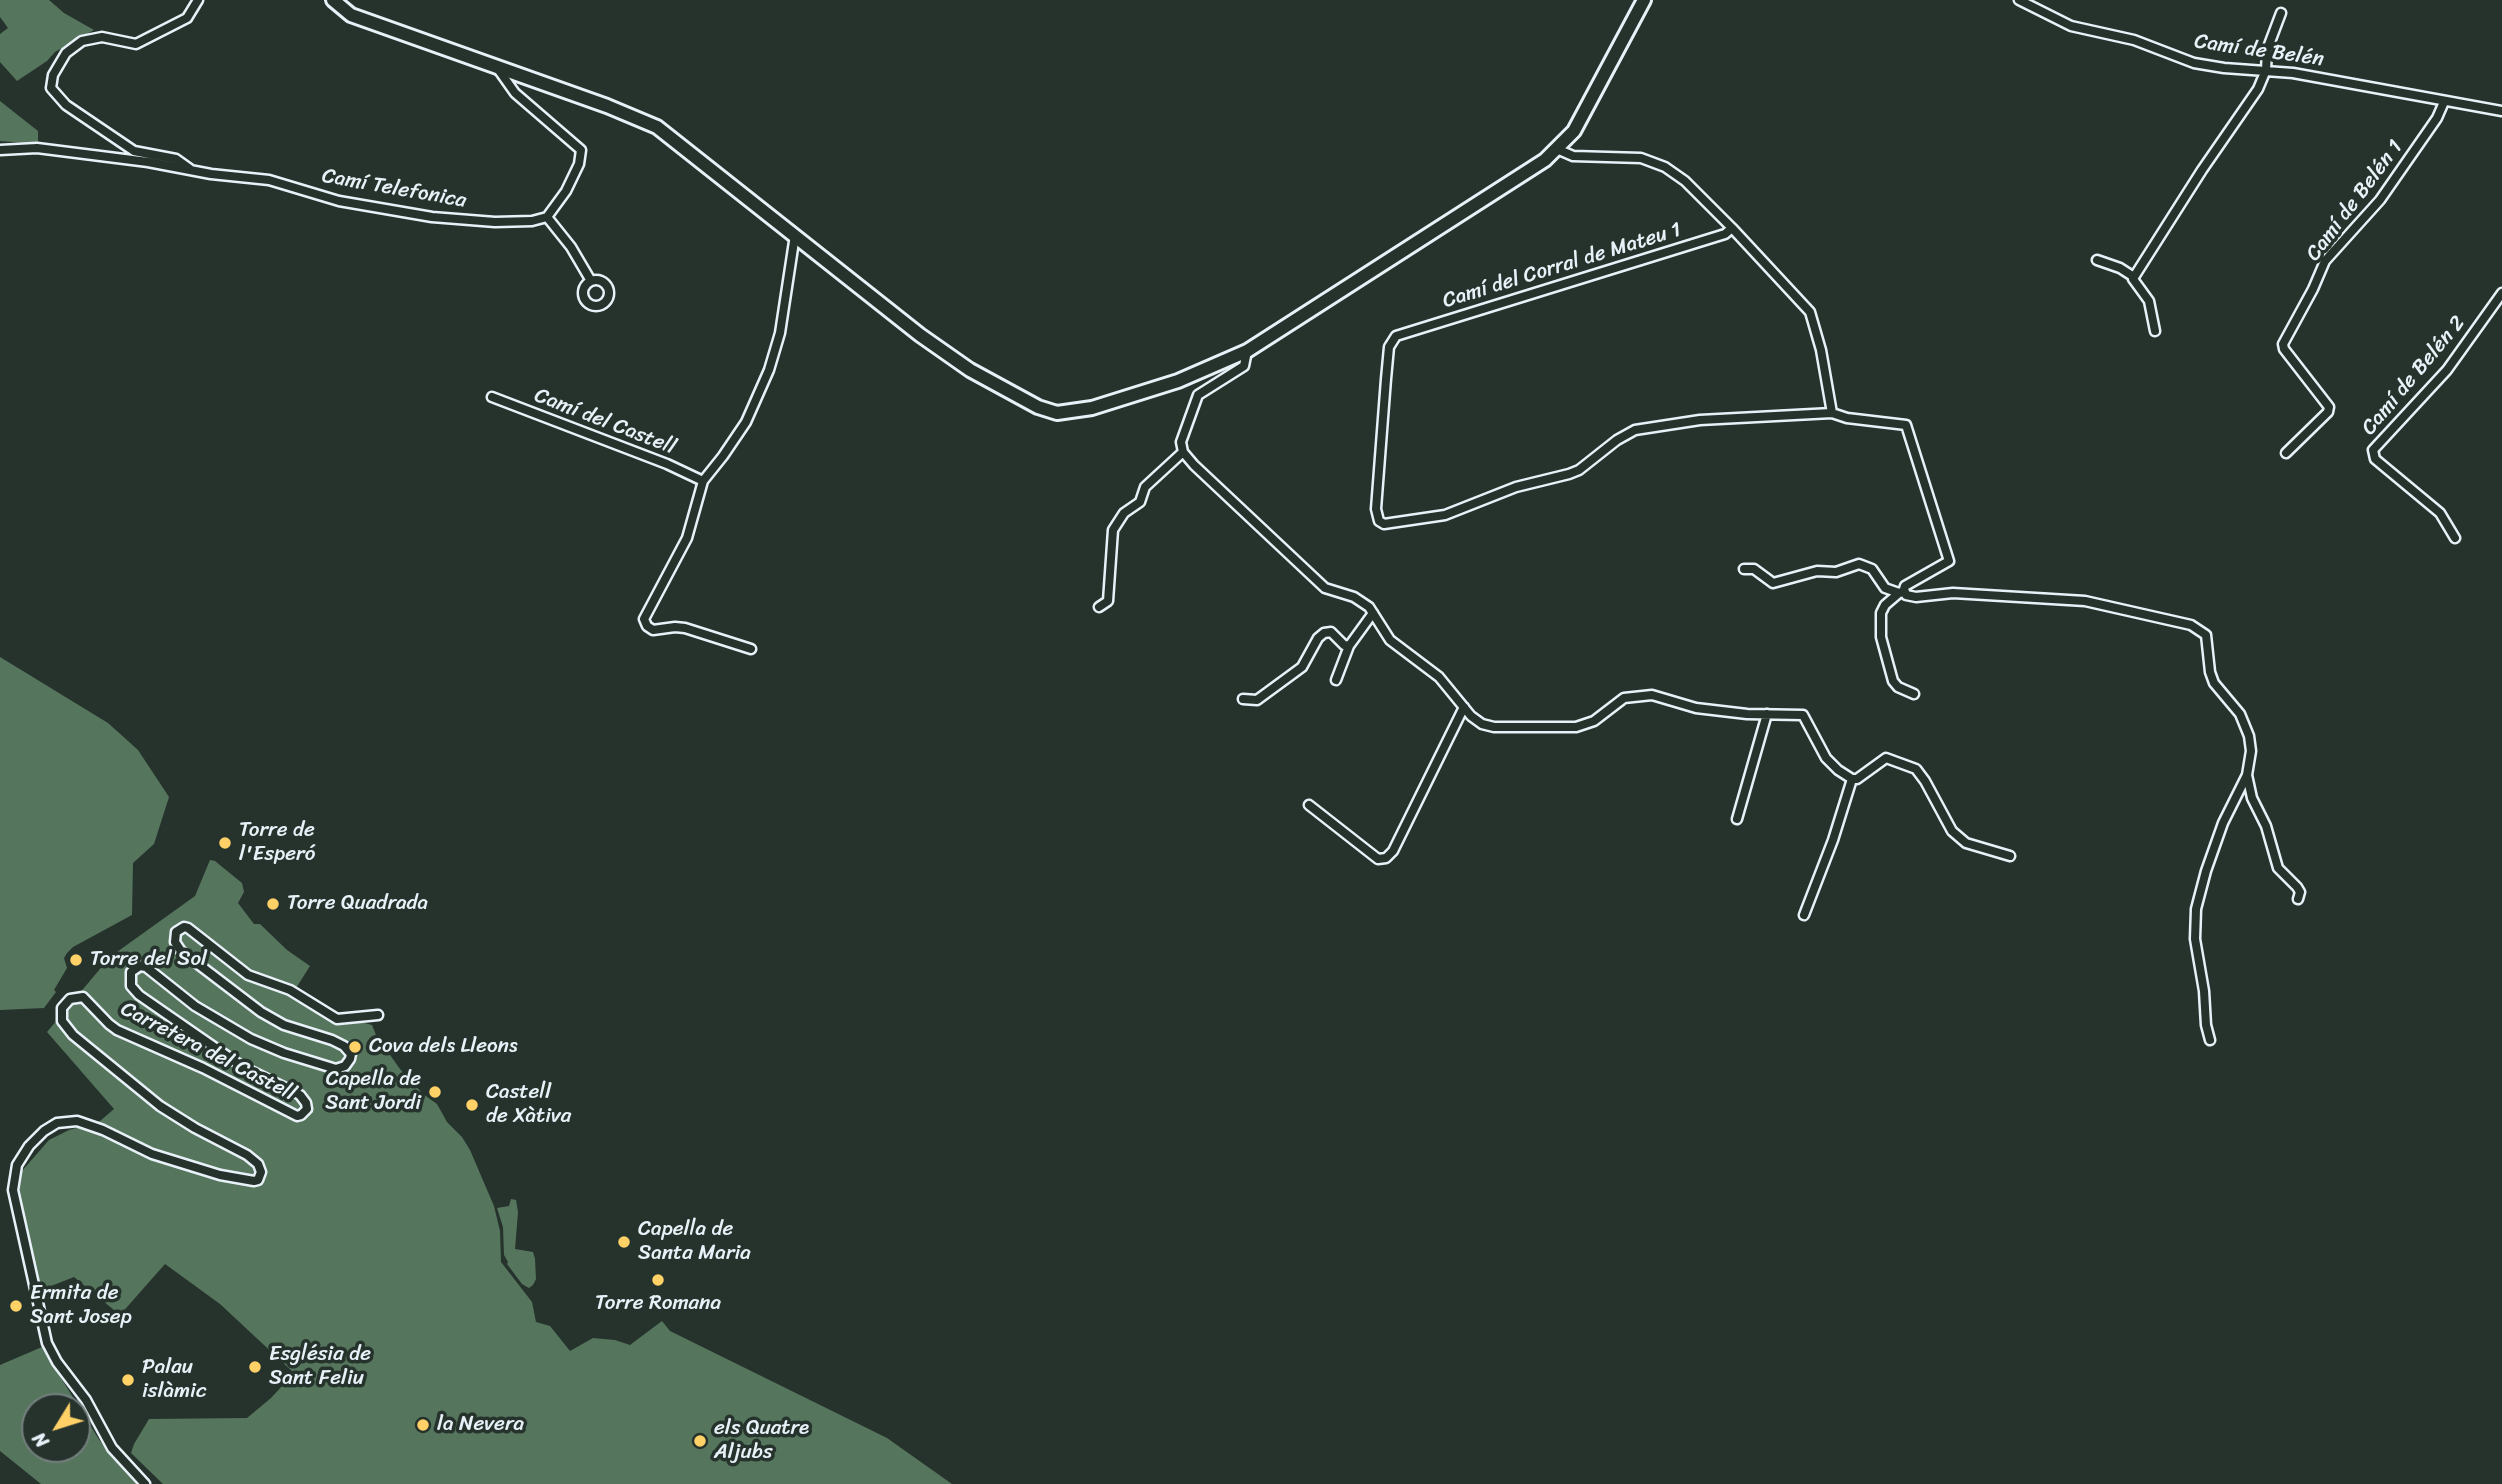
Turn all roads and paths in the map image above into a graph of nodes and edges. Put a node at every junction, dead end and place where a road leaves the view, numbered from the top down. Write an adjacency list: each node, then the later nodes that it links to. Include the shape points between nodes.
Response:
1 (198, 0): 12 (street, via 187,19 136,44 102,37 82,41 66,53 51,88 66,105 134,151 176,159)
2 (333, 0): 6 (main road, via 351,15)
3 (1644, 0): 10 (main road, via 1574,131)
4 (2019, 0): 7 (street, Camí de Belén, via 2071,26 2134,40 2194,63)
5 (2281, 13): 7 (street, via 2267,50)
6 (496, 66): 13 (street, via 515,93 582,150 566,191); 15 (main road, via 657,127)
7 (2266, 70): 8 (street, Camí de Belén); 17 (street)
8 (2444, 102): 9 (street, Camí de Belén); 25 (street, Camí de Belén 1, via 2380,200 2325,261 2283,344 2329,407)
9 (2502, 111)
10 (1557, 149): 14 (street, via 1573,156 1653,161 1685,181); 21 (main road)
11 (0, 150): 12 (street, Camí Telefonica, via 37,148)
12 (192, 171): 13 (street, Camí Telefonica, via 269,180 340,201 432,217 495,222)
13 (547, 217): 18 (street)
14 (1732, 228): 23 (street, via 1810,312); 23 (street, Camí del Corral de Mateu 1, via 1725,234 1400,334 1389,347 1376,509 1379,521 1445,515 1516,487 1569,474 1635,430 1700,420)
15 (794, 235): 21 (main road, via 970,370 1057,413 1092,408 1178,381); 26 (street, via 769,370 746,422)
16 (2097, 260): 17 (street)
17 (2134, 277): 20 (street, via 2149,301)
18 (591, 281)
19 (2502, 293): 27 (street, Camí de Belén 2, via 2447,370 2373,450 2375,459 2440,513)
20 (2155, 331)
21 (1247, 351): 24 (street, via 1244,366 1198,396 1181,442)
22 (492, 397): 26 (street, Camí del Castell)
23 (1832, 413): 29 (street, via 1906,425 1911,434 1949,561)
24 (1183, 452): 30 (street, via 1145,487 1140,502 1124,513 1113,530 1108,601); 31 (street, via 1325,588 1354,597)
25 (2286, 453)
26 (703, 481): 33 (street, via 687,538 644,619 653,630 685,628)
27 (2455, 538)
28 (1744, 569): 29 (street, via 1754,569 1773,583 1859,564 1872,569 1885,588)
29 (1902, 592): 35 (street, via 1881,613 1881,637 1893,681); 39 (street, via 1909,597 1954,593 2085,601 2192,625 2206,635 2214,683 2245,726 2251,751)
30 (1099, 607)
31 (1373, 613): 32 (street); 37 (street, via 1390,640 1439,677)
32 (1349, 646): 34 (street); 36 (street, via 1331,632 1324,633 1302,667 1257,700)
33 (751, 649)
34 (1336, 680)
35 (1914, 694)
36 (1243, 699)
37 (1464, 707): 38 (street, via 1482,724 1494,727 1576,727 1594,721 1624,698 1652,695 1696,708); 41 (street, via 1386,858 1378,859)
38 (1766, 714): 40 (street, via 1803,715 1826,758); 42 (street)
39 (2247, 775): 44 (street, via 2278,868 2297,887); 47 (street, via 2223,823 2196,909 2195,939)
40 (1852, 779): 43 (street, via 1886,758 1916,769 1952,831 1966,843); 45 (street)
41 (1309, 805)
42 (1737, 819)
43 (2010, 856)
44 (2298, 899)
45 (1804, 915)
46 (378, 1015): 48 (street, Carretera del Castell, via 337,1019 290,990 248,975 188,928 176,932 175,942 181,951 261,1012 293,1029 344,1046 350,1059 336,1069 251,1039 195,1006 146,967 131,972 129,981 139,995 224,1055 304,1098 307,1109 297,1116 117,1030 83,997 70,999 62,1009 64,1025 80,1041 160,1106 247,1155 261,1172 254,1181 220,1175 152,1154 78,1121 57,1123 44,1131 17,1165 13,1190 50,1349 112,1448)
47 (2210, 1040)
48 (145, 1484)

